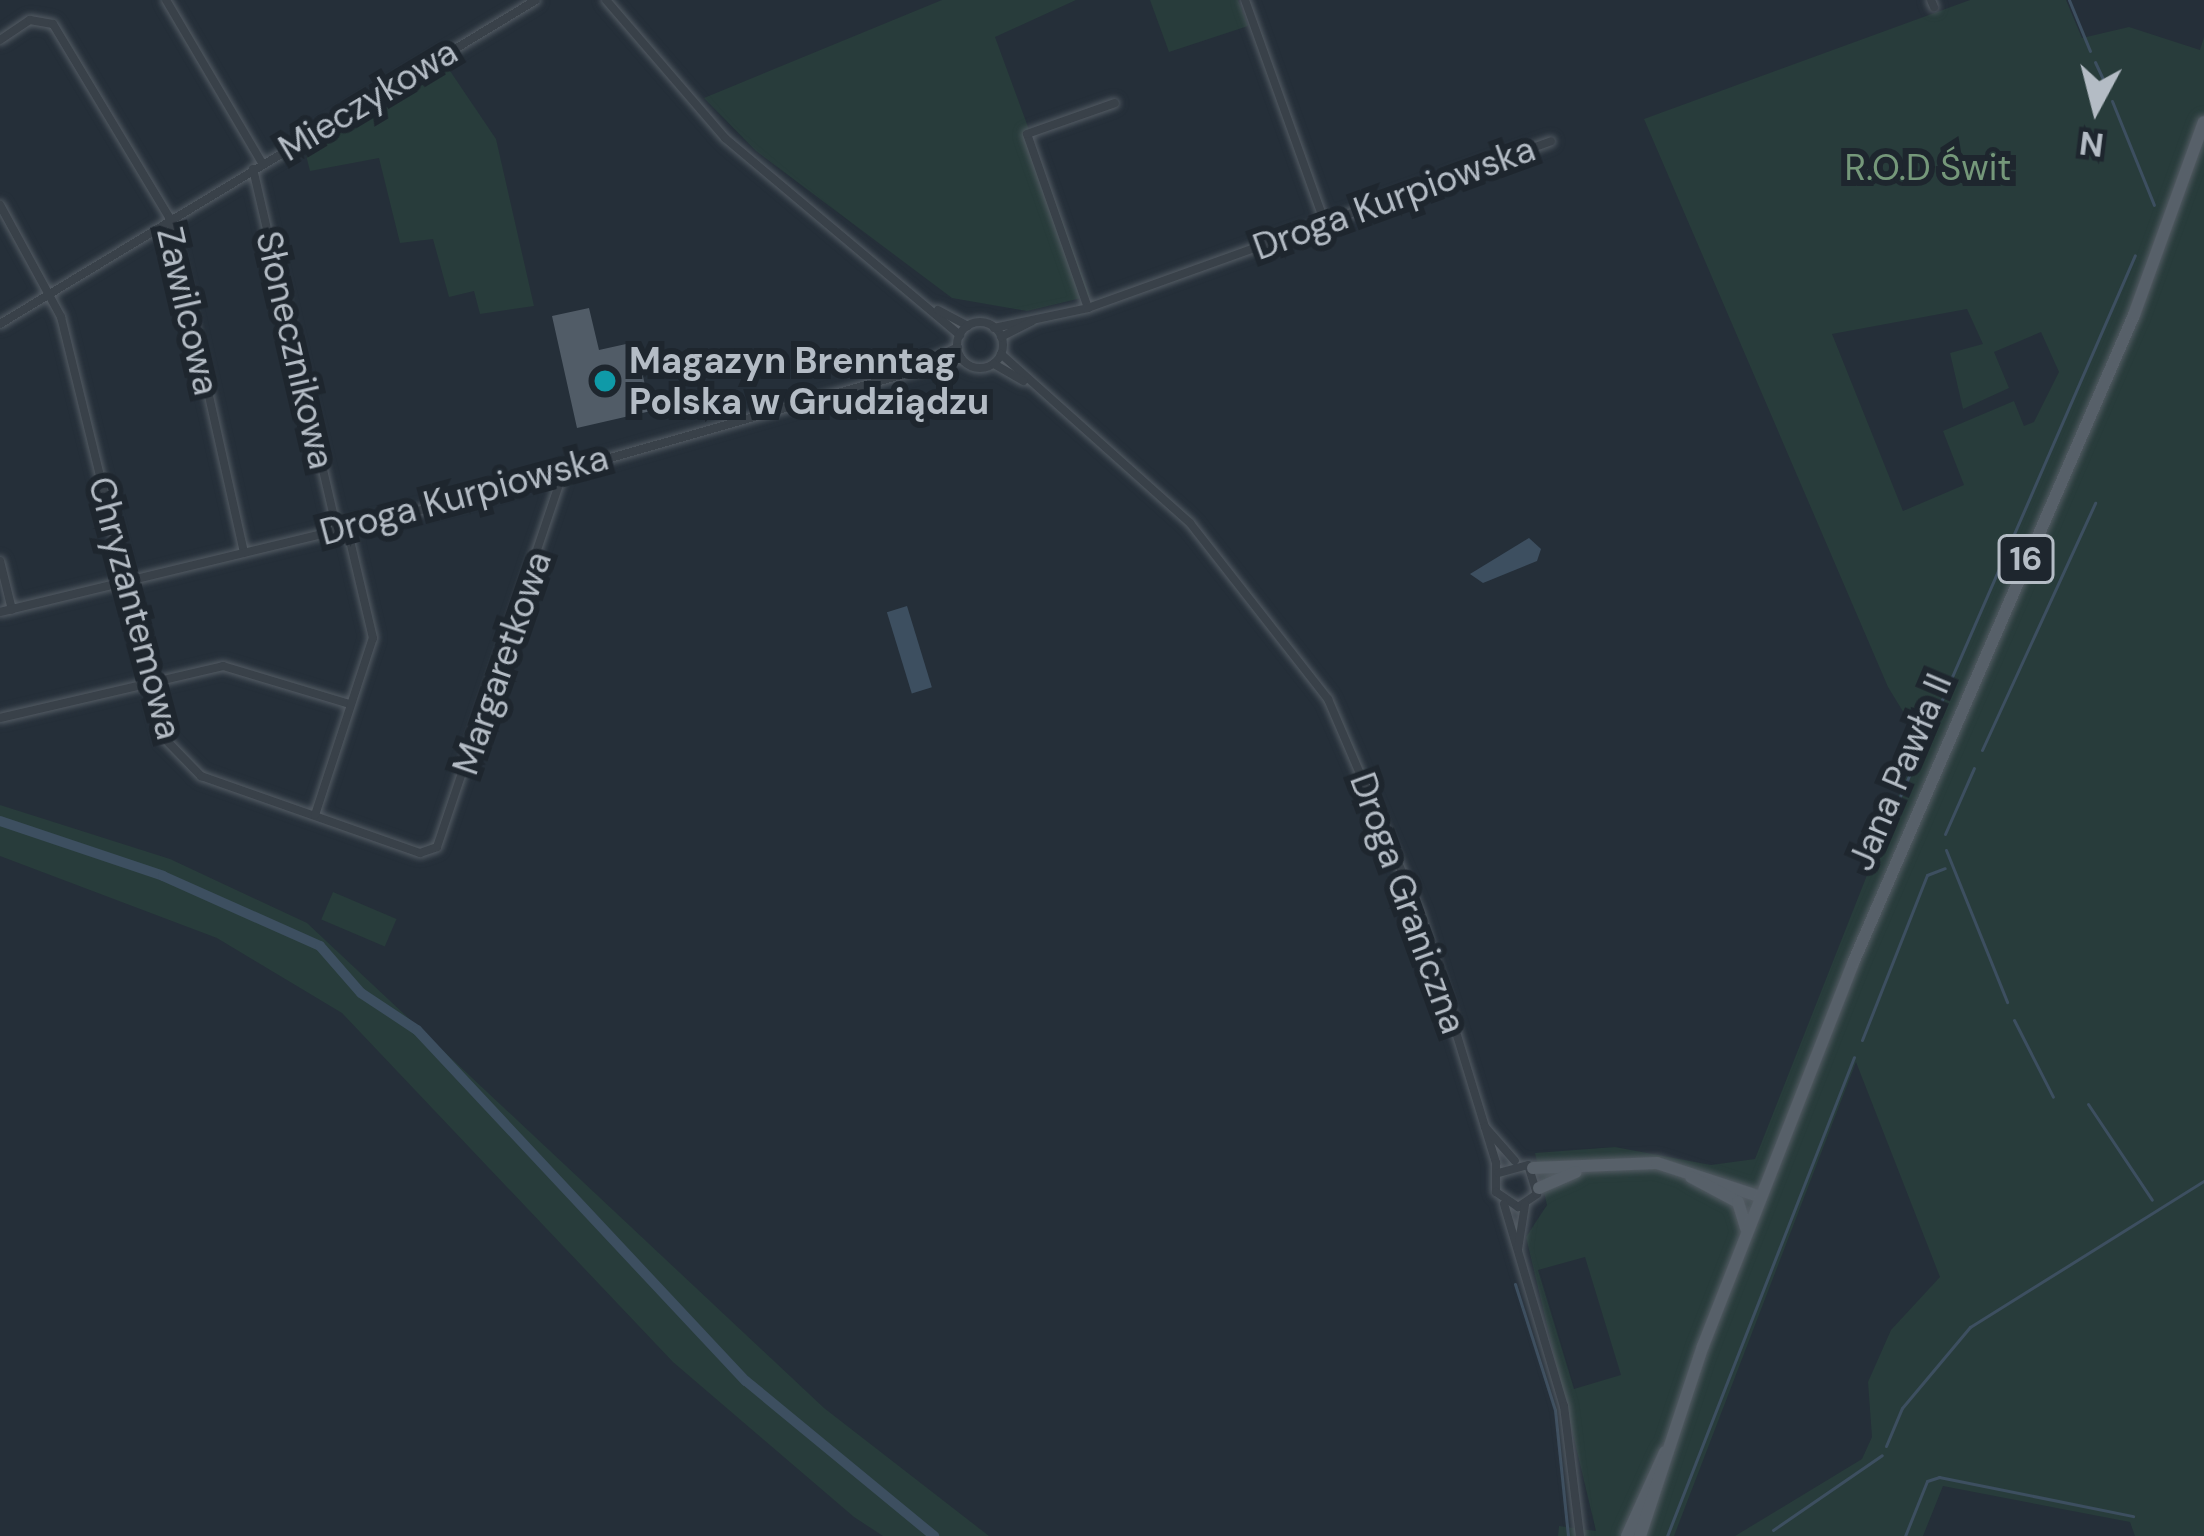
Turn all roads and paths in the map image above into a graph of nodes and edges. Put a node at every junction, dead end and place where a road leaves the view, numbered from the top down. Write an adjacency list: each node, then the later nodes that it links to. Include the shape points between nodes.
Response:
1 (166, 0): 9 (street, Mieczykowa)
2 (536, 0): 9 (street, Mieczykowa)
3 (606, 0): 15 (street, via 725,138)
4 (1245, 0): 12 (street)
5 (0, 40): 11 (street, Zawilcowa, via 30,20 53,24)
6 (1115, 103): 14 (street, via 1027,134)
7 (2204, 122): 43 (main road, Jana Pawła II / 16, via 2134,315 1930,776)
8 (1551, 141): 12 (street, Droga Kurpiowska)
9 (258, 166): 11 (street, Mieczykowa); 25 (street, Słonecznikowa)
10 (0, 206): 13 (street, Chryzantemowa)
11 (169, 218): 13 (street, Mieczykowa); 26 (street, Zawilcowa)
12 (1325, 223): 14 (street, Droga Kurpiowska)
13 (52, 291): 16 (street, Mieczykowa); 28 (street, Chryzantemowa)
14 (1088, 308): 18 (street, Droga Kurpiowska)
15 (937, 310): 17 (street); 19 (street)
16 (0, 324)
17 (968, 326): 18 (street); 19 (street)
18 (998, 332): 21 (street)
19 (960, 335): 20 (street)
20 (959, 352): 22 (street, Droga Graniczna); 24 (street, Droga Kurpiowska)
21 (1001, 355): 22 (street); 23 (street, Droga Graniczna)
22 (994, 364): 23 (street, Droga Graniczna)
23 (1025, 381): 36 (street, Droga Graniczna, via 1190,523 1328,699 1406,876)
24 (564, 470): 25 (street, Droga Kurpiowska); 35 (street, Margaretkowa)
25 (342, 530): 26 (street, Droga Kurpiowska); 32 (street, Słonecznikowa, via 373,638)
26 (244, 553): 28 (street, Droga Kurpiowska)
27 (0, 561): 29 (street)
28 (125, 583): 29 (street, Droga Kurpiowska); 31 (street, Chryzantemowa)
29 (12, 610): 30 (street, Droga Kurpiowska)
30 (0, 612)
31 (147, 683): 32 (street, via 238,668); 33 (street); 34 (street, Chryzantemowa, via 175,759)
32 (350, 704): 34 (street, Słonecznikowa)
33 (0, 718)
34 (315, 815): 35 (street, Chryzantemowa)
35 (430, 853)
36 (1481, 1121): 37 (street, Droga Graniczna); 41 (street, Droga Graniczna)
37 (1516, 1162): 39 (street); 41 (street)
38 (1587, 1167): 39 (main road); 40 (main road); 42 (main road)
39 (1533, 1168): 42 (street)
40 (1674, 1168): 43 (main road); 46 (main road, via 1738,1202)
41 (1498, 1173): 44 (street)
42 (1539, 1189): 45 (street)
43 (1761, 1197): 46 (main road, Jana Pawła II / 16)
44 (1504, 1202): 45 (street); 47 (street)
45 (1526, 1205): 47 (street)
46 (1747, 1231): 48 (main road, Jana Pawła II / 16)
47 (1518, 1256): 49 (street, via 1564,1406)
48 (1665, 1451): 50 (main road, Jana Pawła II / 16); 51 (main road, Jana Pawła II / 16)
49 (1580, 1536)
50 (1627, 1536)
51 (1640, 1536)

